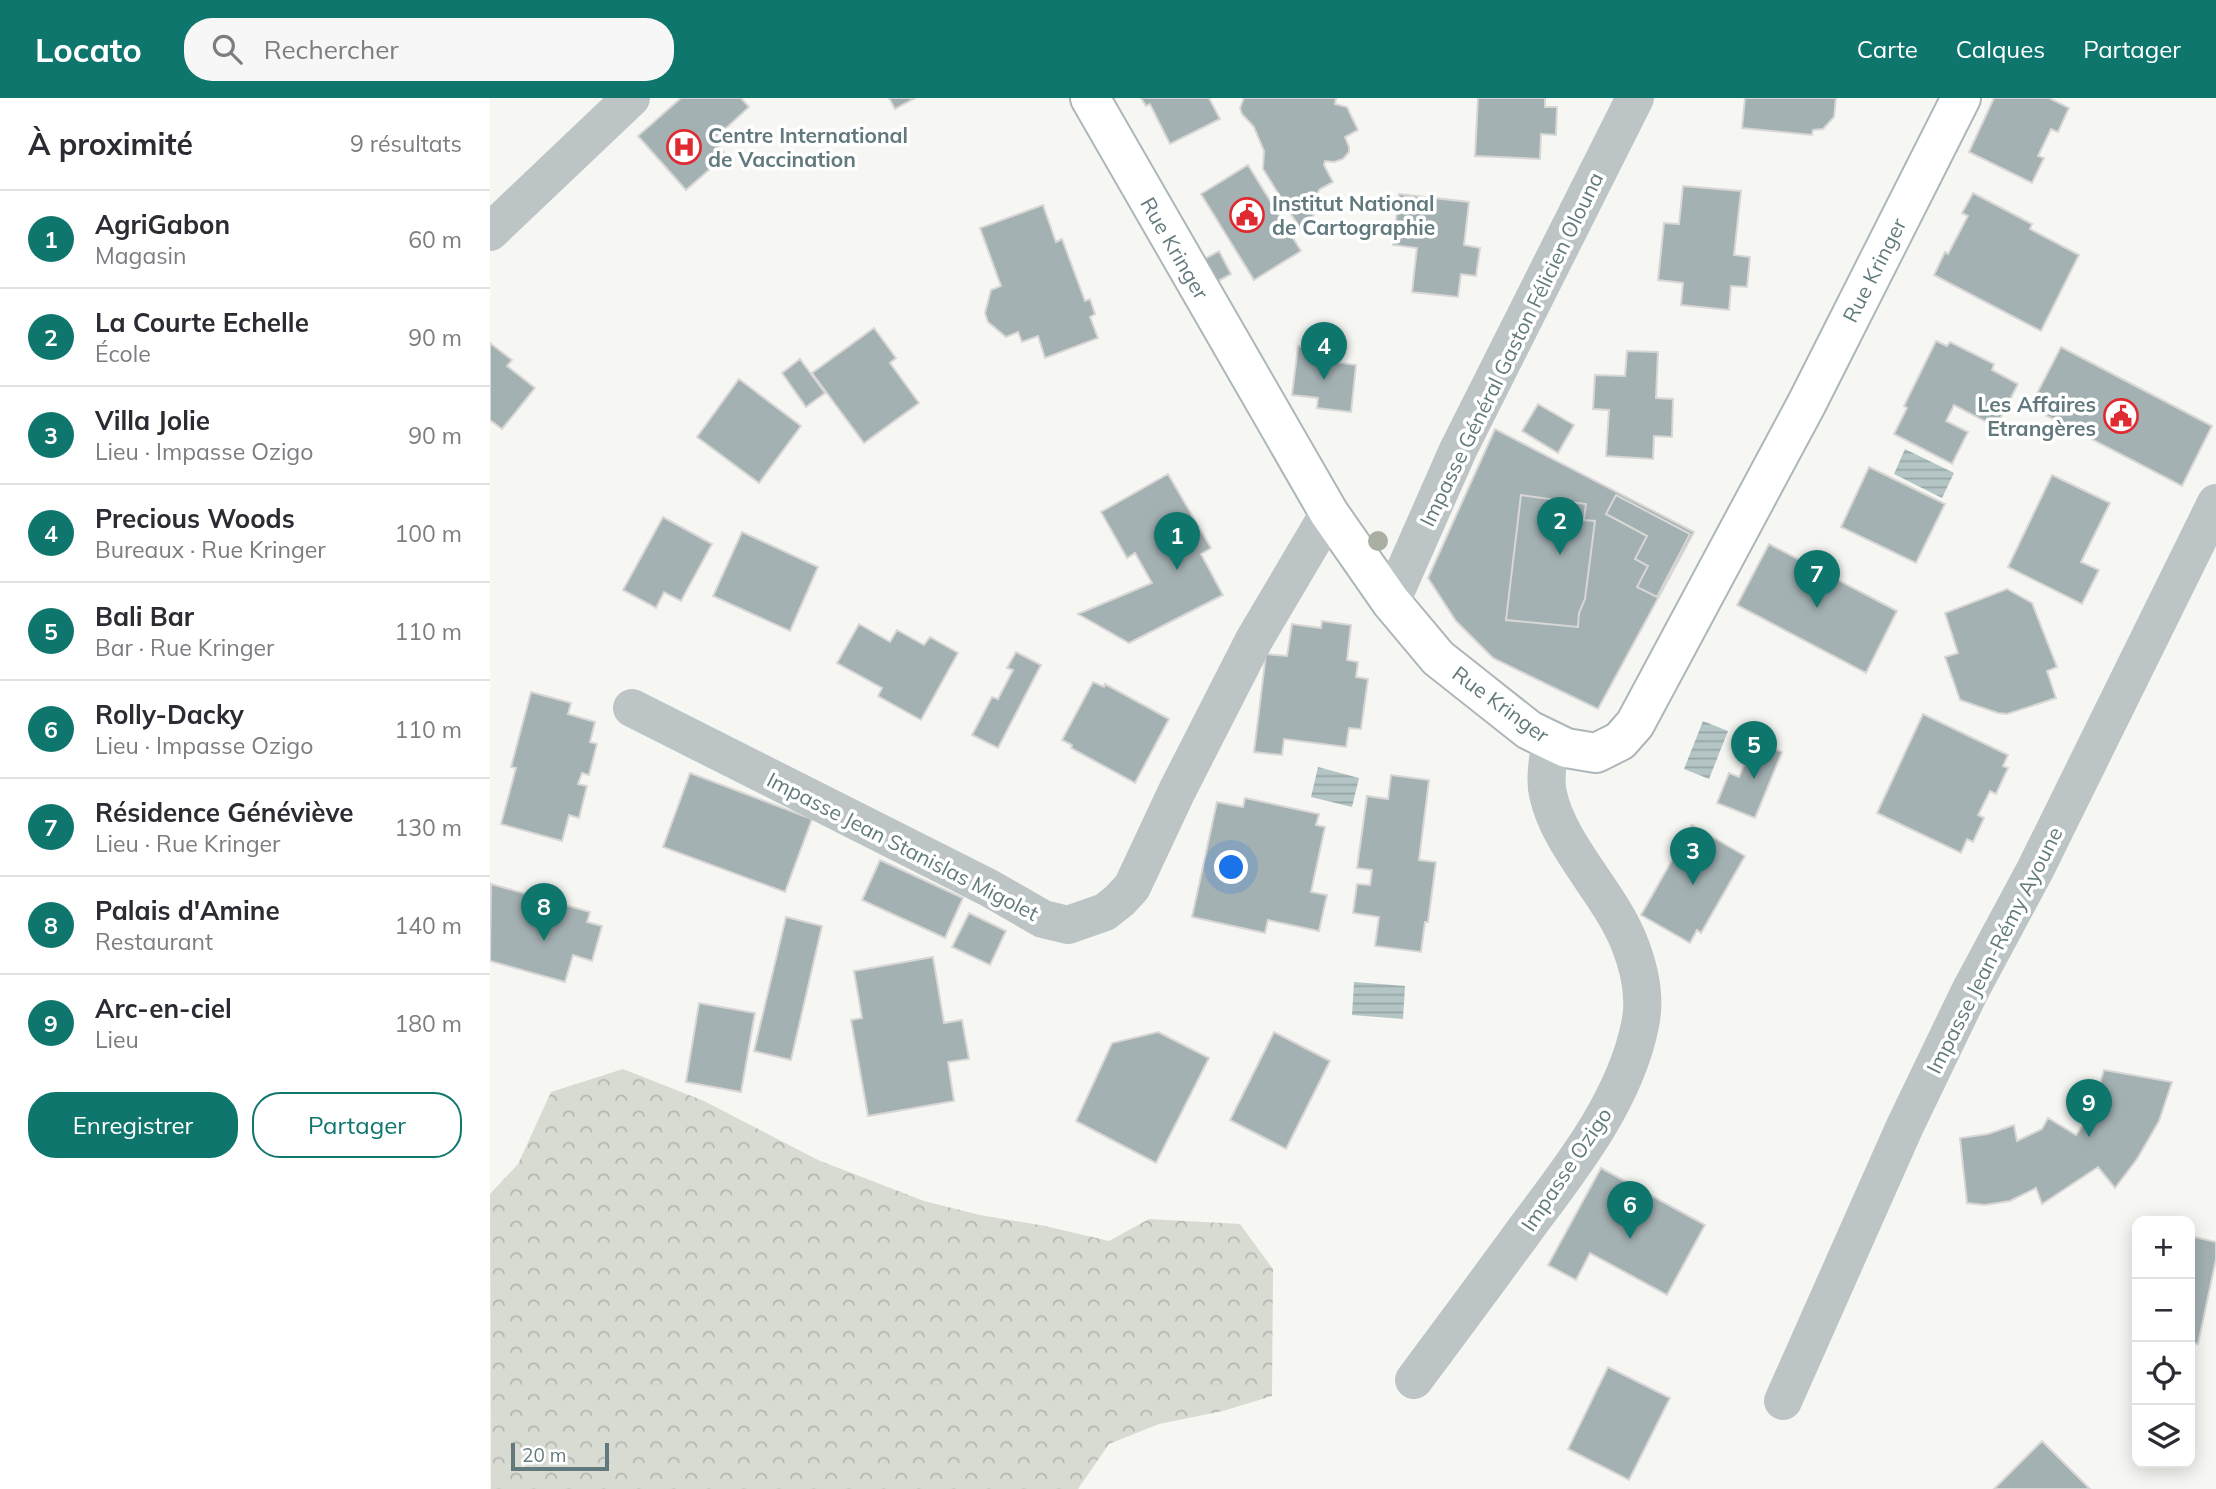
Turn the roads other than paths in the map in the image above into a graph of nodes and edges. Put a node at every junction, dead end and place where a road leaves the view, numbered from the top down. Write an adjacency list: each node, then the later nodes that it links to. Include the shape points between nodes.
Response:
1 (631, 98): 5 (street)
2 (1090, 98): 7 (street, Rue Kringer)
3 (1635, 98): 8 (street, Impasse Général Gaston Félicien Olouna, via 1458,450)
4 (1961, 98): 10 (street, Rue Kringer, via 1807,403 1635,724 1620,741 1596,753)
5 (490, 232)
6 (2216, 503): 12 (street, Impasse Jean-Rémy Ayoune, via 2041,858 1970,991)
7 (1329, 513): 8 (street, Rue Kringer); 9 (street, Impasse Jean Stanislas Migolet, via 1254,640 1132,887 1105,912 1068,925 1043,919)
8 (1391, 601): 10 (street, Rue Kringer, via 1438,658 1528,730)
9 (632, 708)
10 (1550, 741): 11 (street, Impasse Ozigo, via 1547,793 1560,826 1630,945 1641,987 1641,1024 1606,1115)
11 (1414, 1380)
12 (1783, 1401)

